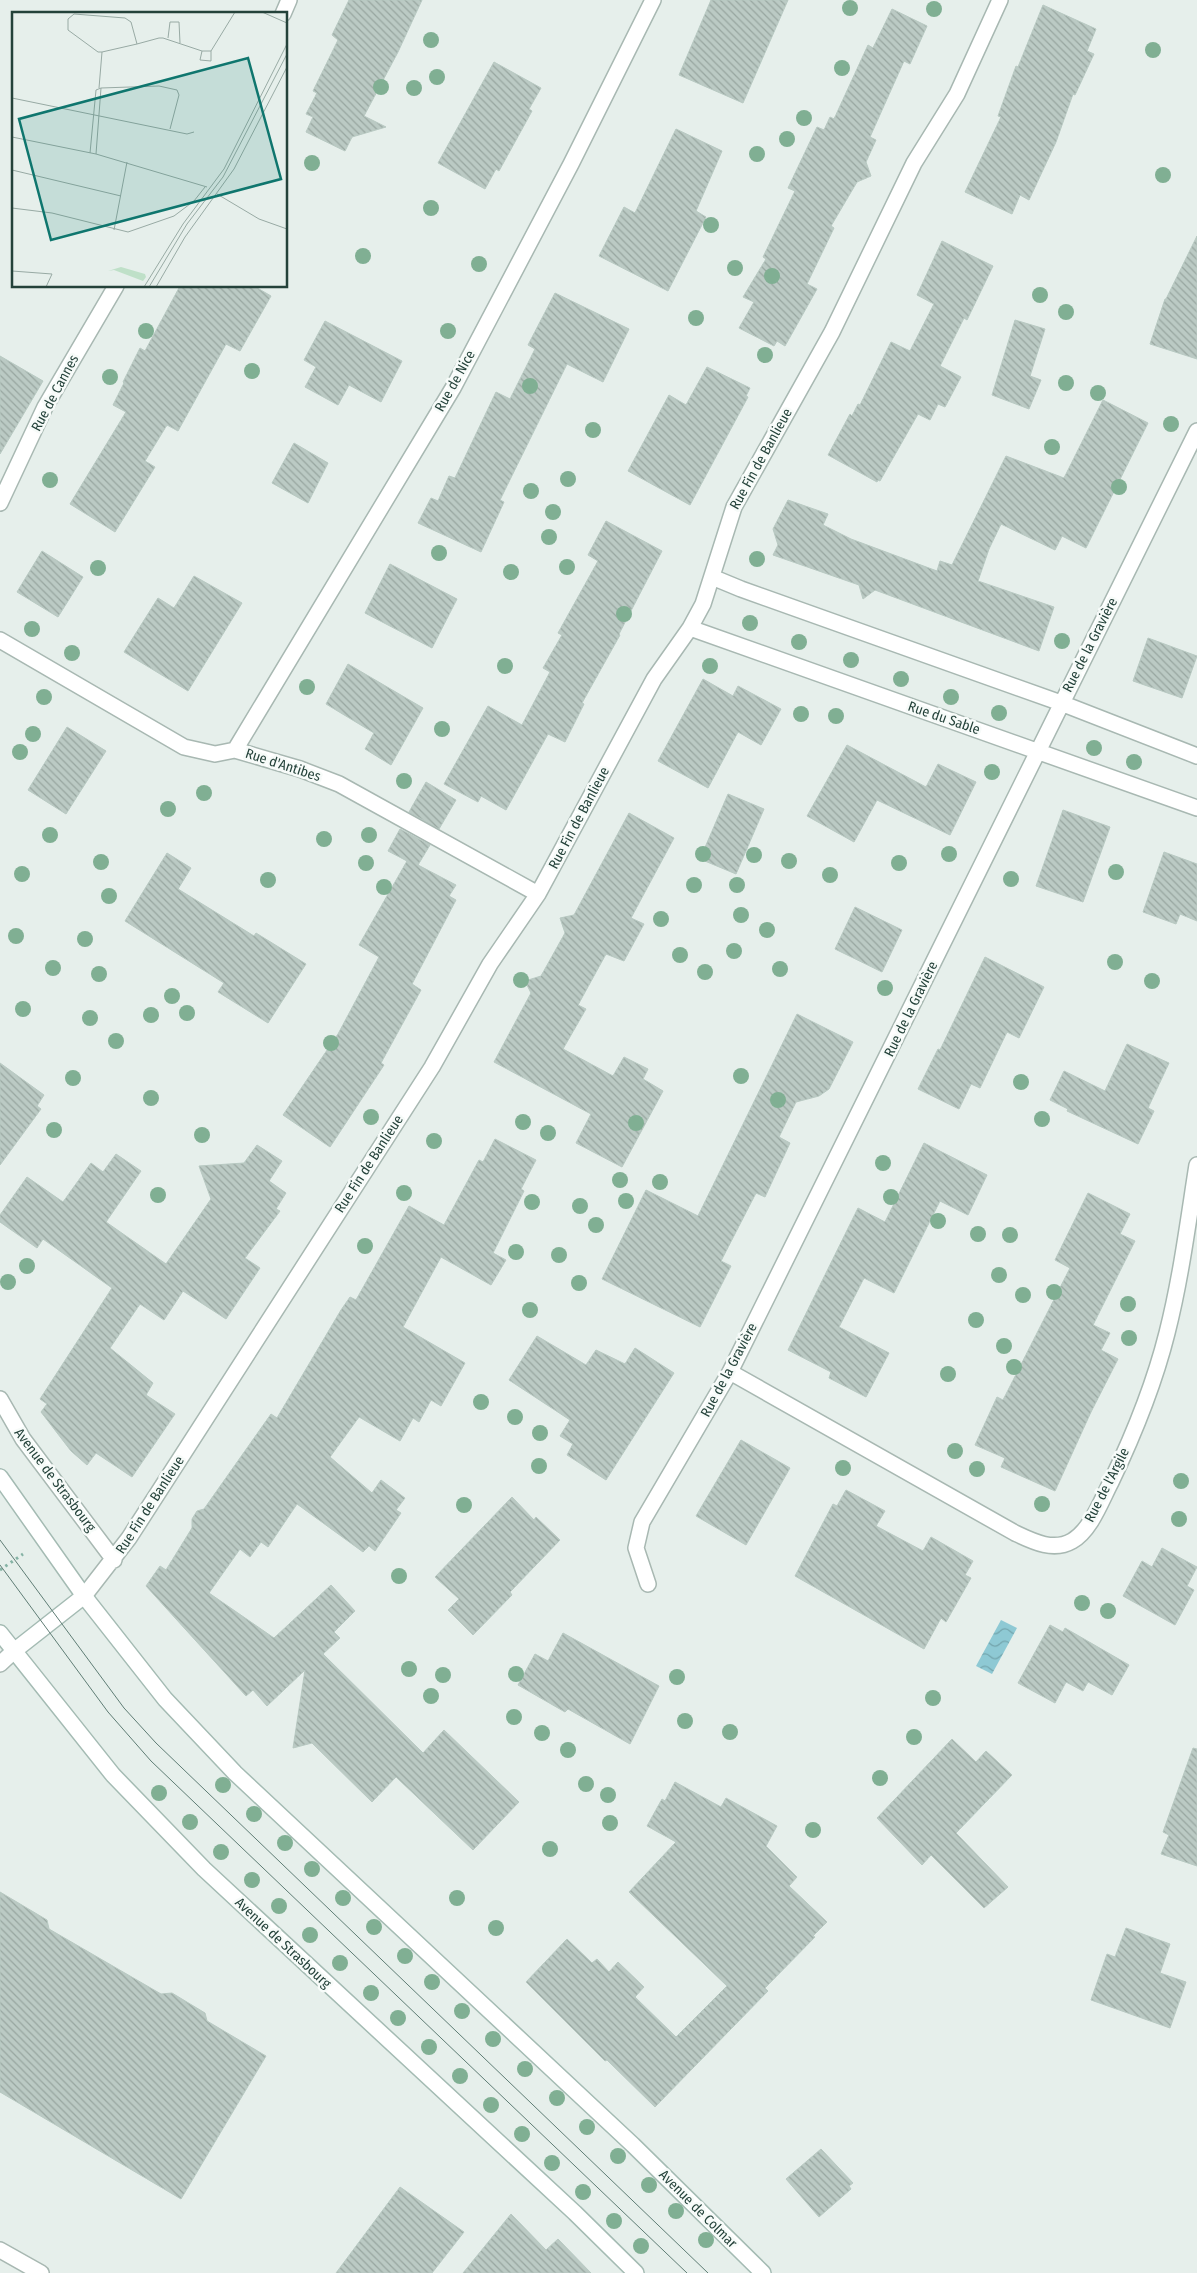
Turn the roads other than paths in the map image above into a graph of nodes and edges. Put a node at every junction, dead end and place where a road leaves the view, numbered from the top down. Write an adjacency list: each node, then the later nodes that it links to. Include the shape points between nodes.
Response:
1 (289, 0): 4 (street)
2 (653, 0): 12 (street, Rue de Nice, via 453,388)
3 (1000, 0): 8 (street, Rue Fin de Banlieue, via 957,94 914,163 832,332 734,507)
4 (284, 12)
5 (115, 288): 7 (street, Rue de Cannes, via 45,407)
6 (1197, 431): 11 (street, Rue de la Gravière)
7 (0, 503)
8 (712, 577): 9 (street, Rue Fin de Banlieue); 11 (street)
9 (690, 628): 13 (street, Rue du Sable); 16 (street, Rue Fin de Banlieue, via 654,679)
10 (0, 640): 12 (street, Rue d'Antibes, via 184,747 215,754)
11 (1061, 703): 13 (street, Rue de la Gravière); 14 (street)
12 (235, 750): 16 (street, Rue d'Antibes, via 339,784)
13 (1039, 751): 15 (street, Rue du Sable); 18 (street, Rue de la Gravière)
14 (1197, 756)
15 (1197, 808)
16 (538, 894): 21 (street, Rue Fin de Banlieue, via 490,964 432,1067)
17 (1197, 1166): 18 (street, Rue de l'Argile, via 1176,1297 1154,1380 1101,1501 1088,1524 1070,1542 1044,1545 1014,1533)
18 (730, 1372): 22 (street, Rue de la Gravière, via 642,1522 636,1548)
19 (0, 1399): 21 (street, Avenue de Strasbourg, via 23,1440)
20 (0, 1477): 23 (street)
21 (114, 1560): 23 (street, Rue Fin de Banlieue)
22 (648, 1584)
23 (84, 1596): 25 (street); 30 (street, Avenue de Colmar, via 165,1699 235,1774 633,2144)
24 (0, 1633): 25 (street, Avenue de Strasbourg)
25 (14, 1651): 26 (street); 29 (street, Avenue de Strasbourg, via 113,1775 204,1869)
26 (0, 1664)
27 (0, 2250): 28 (street)
28 (41, 2273)
29 (636, 2273)
30 (763, 2273)

